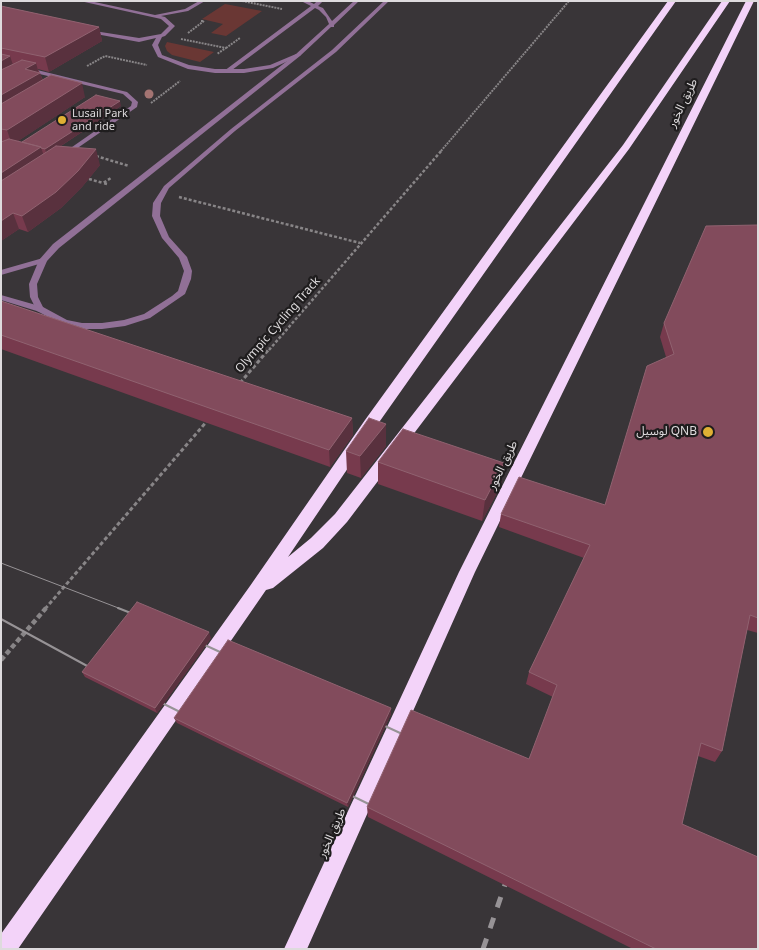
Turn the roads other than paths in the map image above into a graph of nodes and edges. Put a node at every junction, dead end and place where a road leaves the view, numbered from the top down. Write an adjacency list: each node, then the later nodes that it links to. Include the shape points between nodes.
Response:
1 (82, 1): 10 (street)
2 (203, 1): 10 (street, via 186,10)
3 (303, 1): 9 (street)
4 (357, 1): 11 (street)
5 (387, 1): 25 (street, via 351,36 174,178 163,191 157,203 156,216 166,238 183,257 188,271 182,292 147,316 102,326 64,322)
6 (672, 1): 26 (highway, via 370,424)
7 (726, 1): 26 (highway, via 626,147 341,518 317,543)
8 (750, 1): 28 (highway, طريق الخور, via 467,572)
9 (318, 3): 11 (street); 16 (street)
10 (152, 16): 13 (street, via 168,21 172,26)
11 (332, 26): 14 (street)
12 (84, 31): 13 (street, via 139,40)
13 (159, 37): 16 (street, via 156,51 166,60 188,67)
14 (298, 55): 16 (street, via 271,67); 22 (street)
15 (17, 67): 17 (street)
16 (226, 72)
17 (66, 79): 18 (street); 19 (street)
18 (58, 84)
19 (107, 89): 20 (street); 21 (street, via 132,97 134,106)
20 (100, 94)
21 (55, 161)
22 (42, 260): 23 (street); 25 (street, via 33,284 34,297)
23 (1, 273)
24 (1, 297): 25 (street)
25 (40, 309)
26 (256, 591): 27 (highway)
27 (4, 949)
28 (295, 949)

